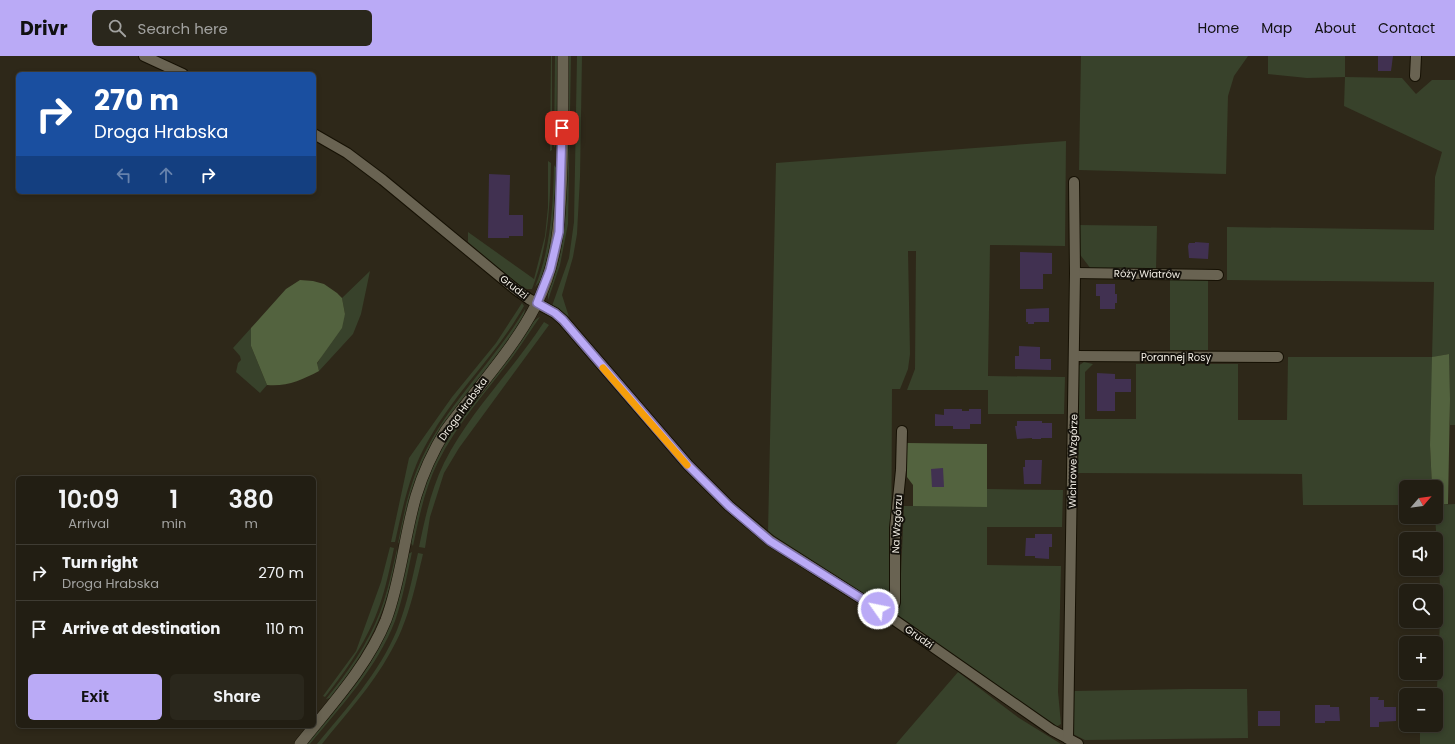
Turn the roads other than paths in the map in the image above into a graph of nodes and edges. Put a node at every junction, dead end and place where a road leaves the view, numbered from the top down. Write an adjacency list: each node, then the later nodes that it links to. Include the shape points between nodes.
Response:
1 (144, 56): 4 (street)
2 (563, 56): 10 (street, Droga Hrabska, via 559,232 550,270)
3 (1416, 56): 5 (street)
4 (179, 72)
5 (1415, 76)
6 (316, 135): 10 (street, Grudzi, via 371,171 515,289)
7 (1074, 182): 8 (street, Wichrowe Wzgórze)
8 (1075, 273): 9 (street, Róży Wiatrów); 11 (street, Wichrowe Wzgórze)
9 (1218, 275)
10 (537, 303): 14 (street, Grudzi, via 563,320 688,465 729,506 770,541); 15 (street, Droga Hrabska, via 506,352 438,444 416,497 386,620 369,654)
11 (1074, 356): 12 (street, Porannej Rosy); 17 (street, Wichrowe Wzgórze)
12 (1278, 357)
13 (902, 431): 14 (street, Na Wzgórzu, via 895,528 895,602)
14 (890, 617): 17 (street, Grudzi)
15 (316, 724)
16 (313, 728): 18 (street, Droga Hrabska)
17 (1068, 739): 19 (street, Grudzi)
18 (300, 744)
19 (1078, 744)

